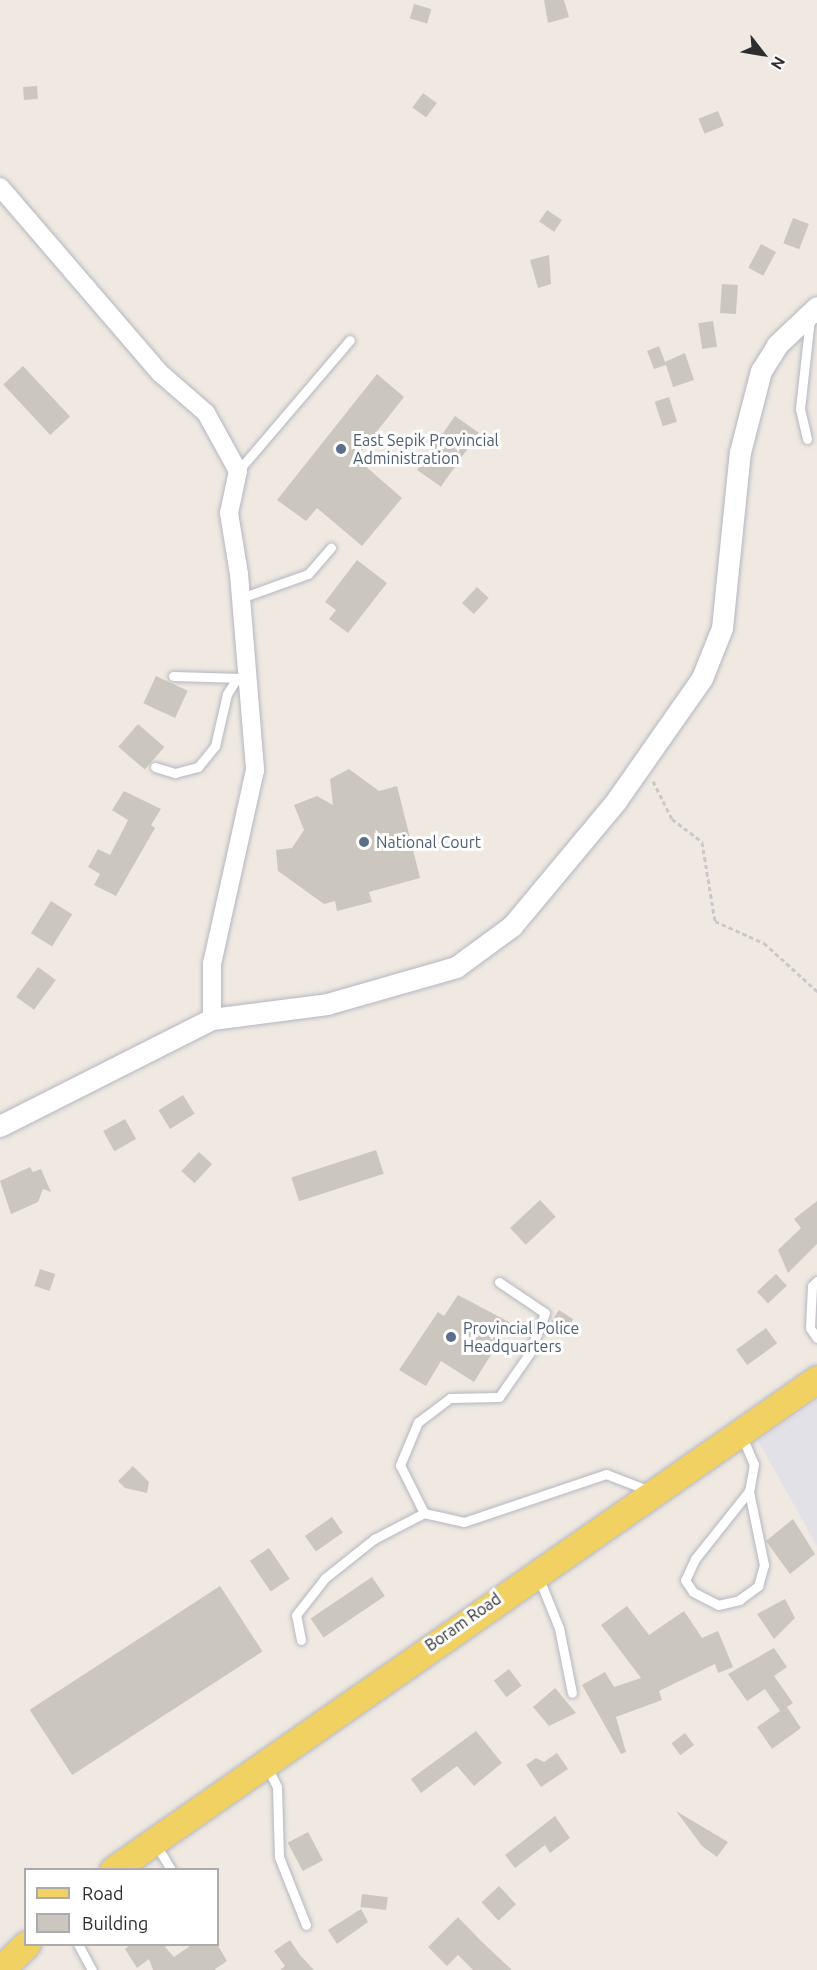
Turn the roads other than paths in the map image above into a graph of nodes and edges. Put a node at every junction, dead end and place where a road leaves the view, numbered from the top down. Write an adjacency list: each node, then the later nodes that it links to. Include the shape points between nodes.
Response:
1 (0, 187): 5 (street, via 160,373 206,413)
2 (814, 309): 4 (lane, via 801,376 800,409); 11 (street, via 777,345 760,371 741,452 722,628 702,678 642,765 512,926 456,967 327,1004)
3 (350, 340): 5 (lane)
4 (807, 439)
5 (238, 471): 7 (street, via 229,513)
6 (331, 548): 7 (lane, via 308,574)
7 (241, 598): 9 (street)
8 (173, 676): 9 (lane)
9 (242, 678): 10 (lane, via 227,694 215,746 198,767 175,773); 11 (street, via 255,770 212,964)
10 (155, 767)
11 (212, 1019): 12 (street)
12 (0, 1126)
13 (817, 1281): 15 (lane, via 812,1286 810,1328)
14 (499, 1282): 20 (lane, via 545,1313 529,1354 499,1397 450,1398 418,1422 400,1465)
15 (817, 1338)
16 (817, 1379): 17 (main road, Boram Road)
17 (740, 1432): 18 (main road, Boram Road); 19 (lane, via 754,1464)
18 (652, 1491): 20 (lane, via 606,1474 464,1522); 21 (main road, Boram Road)
19 (749, 1491): 19 (lane, via 685,1580 693,1592 718,1605 739,1600 758,1586 764,1565)
20 (424, 1514): 22 (lane, via 374,1539 325,1578 296,1614)
21 (536, 1571): 23 (lane, via 559,1628); 24 (main road, Boram Road)
22 (301, 1640)
23 (572, 1693)
24 (265, 1762): 25 (main road, Boram Road); 28 (lane, via 277,1787 279,1857)
25 (153, 1841): 26 (main road, Boram Road); 27 (lane)
26 (114, 1868)
27 (170, 1868)
28 (306, 1925)
29 (25, 1946): 31 (main road)
30 (79, 1946): 32 (lane)
31 (0, 1970)
32 (92, 1970)

